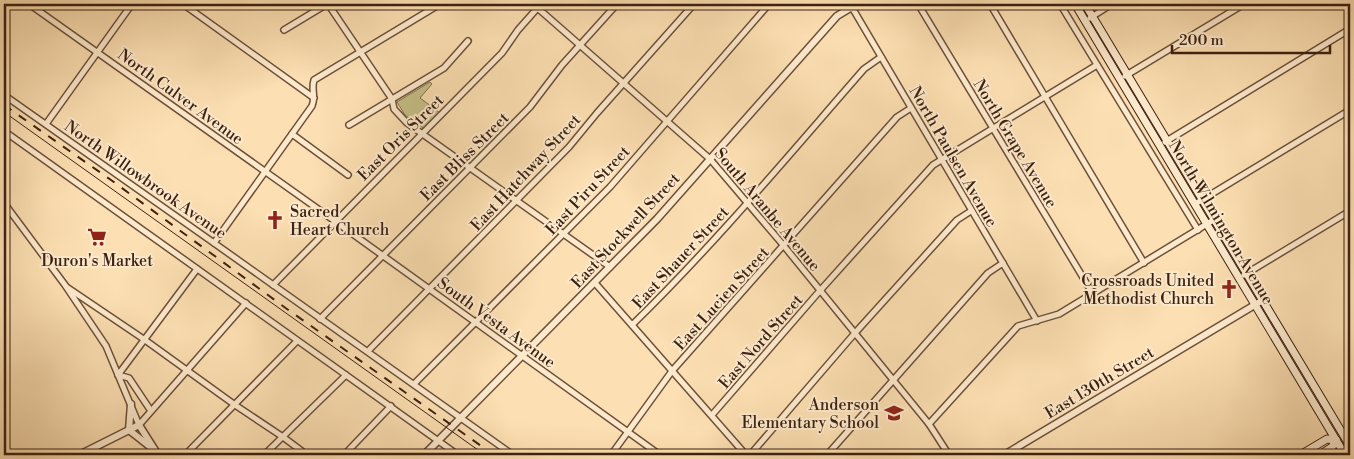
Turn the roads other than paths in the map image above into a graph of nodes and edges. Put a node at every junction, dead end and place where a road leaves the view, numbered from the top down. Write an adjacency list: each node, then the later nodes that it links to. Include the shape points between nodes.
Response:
1 (29, 4): 25 (street, North Culver Avenue)
2 (132, 4): 25 (street)
3 (183, 4): 33 (street)
4 (328, 4): 21 (street); 24 (street)
5 (440, 4): 24 (street)
6 (617, 4): 23 (street, East Bliss Street)
7 (694, 4): 30 (street, East Hatchway Street)
8 (770, 4): 37 (street, East Piru Street)
9 (918, 4): 40 (street, North Grape Avenue)
10 (990, 4): 32 (street)
11 (1060, 4): 27 (street)
12 (1075, 4): 19 (main road, North Wilmington Avenue)
13 (1085, 4): 18 (main road, North Wilmington Avenue)
14 (1112, 4): 18 (street)
15 (1244, 4): 28 (street)
16 (537, 5): 23 (street, South Aranbe Avenue); 43 (street, East Oris Street, via 502,53)
17 (853, 5): 26 (street, North Paulsen Avenue); 46 (street, East Stockwell Street, via 837,16)
18 (1093, 16): 19 (street); 28 (main road, North Wilmington Avenue)
19 (1086, 21): 29 (main road, North Wilmington Avenue)
20 (1350, 29): 44 (street)
21 (284, 30)
22 (468, 41): 34 (street, via 444,68)
23 (581, 44): 30 (street, South Aranbe Avenue); 48 (street, East Bliss Street, via 530,107)
24 (360, 51): 33 (street, via 314,80); 34 (street)
25 (97, 52): 38 (street); 49 (street, North Culver Avenue)
26 (881, 57): 35 (street, North Paulsen Avenue); 53 (street, East Shauer Street, via 864,69)
27 (1097, 65): 32 (street, East Nord Street); 62 (street)
28 (1128, 74): 29 (street); 44 (main road, North Wilmington Avenue)
29 (1120, 79): 45 (main road, North Wilmington Avenue)
30 (624, 82): 37 (street, South Aranbe Avenue); 52 (street, East Hatchway Street, via 569,148)
31 (4, 95): 38 (street, North Willowbrook Avenue)
32 (1045, 96): 40 (street, East Nord Street); 68 (street)
33 (314, 98): 42 (street)
34 (392, 99): 39 (street); 43 (street, via 394,109 401,117)
35 (911, 108): 47 (street, North Paulsen Avenue); 65 (street, East Lucien Street, via 897,117)
36 (1350, 110): 51 (street)
37 (667, 121): 46 (street, South Aranbe Avenue); 63 (street, East Piru Street)
38 (46, 124): 64 (street, North Willowbrook Avenue)
39 (349, 125)
40 (993, 128): 47 (street, East Nord Street); 78 (street, North Grape Avenue)
41 (4, 131): 70 (street)
42 (292, 134): 49 (street); 50 (street)
43 (423, 134): 48 (street); 60 (street, East Oris Street)
44 (1167, 141): 45 (street); 51 (main road, North Wilmington Avenue)
45 (1160, 145): 55 (main road, North Wilmington Avenue)
46 (710, 159): 53 (street, South Aranbe Avenue); 69 (street, East Stockwell Street)
47 (941, 160): 57 (street, North Paulsen Avenue); 77 (street, East Nord Street, via 927,171)
48 (470, 168): 52 (street); 66 (street, East Bliss Street)
49 (265, 172): 56 (street, North Culver Avenue); 64 (street)
50 (348, 175)
51 (1202, 200): 55 (street); 59 (main road, North Wilmington Avenue)
52 (517, 201): 63 (street); 76 (street, East Hatchway Street)
53 (748, 202): 65 (street, South Aranbe Avenue); 85 (street, East Shauer Street)
54 (4, 203): 75 (street)
55 (1195, 204): 61 (main road, North Wilmington Avenue)
56 (318, 209): 60 (street, South Vesta Avenue)
57 (971, 211): 67 (street, North Paulsen Avenue); 86 (street, via 957,220)
58 (1350, 211): 71 (street)
59 (1214, 219): 61 (street); 71 (main road, North Wilmington Avenue)
60 (335, 221): 66 (street, South Vesta Avenue); 74 (street, East Oris Street)
61 (1207, 224): 62 (street); 72 (main road, North Wilmington Avenue)
62 (1198, 230): 68 (street)
63 (564, 234): 69 (street); 84 (street, East Piru Street)
64 (214, 242): 74 (street, North Willowbrook Avenue)
65 (784, 246): 77 (street, South Aranbe Avenue); 92 (street, East Lucien Street)
66 (382, 255): 76 (street, South Vesta Avenue); 82 (street, East Bliss Street)
67 (1003, 263): 83 (street, North Paulsen Avenue); 95 (street, via 988,273)
68 (1144, 263): 78 (street)
69 (610, 267): 73 (street, East Stockwell Street)
70 (197, 269): 80 (street); 87 (street)
71 (1247, 274): 72 (street); 79 (main road, North Wilmington Avenue)
72 (1240, 278): 81 (main road, North Wilmington Avenue)
73 (595, 283): 85 (street); 90 (street, East Stockwell Street)
74 (273, 285): 82 (street, North Willowbrook Avenue)
75 (64, 286): 87 (street); 93 (street, via 106,346)
76 (429, 289): 84 (street, South Vesta Avenue); 89 (street, East Hatchway Street)
77 (820, 290): 86 (street, South Aranbe Avenue); 101 (street, East Nord Street)
78 (1093, 294): 83 (street, via 1059,314)
79 (1263, 300): 81 (street, East 130th Street); 107 (main road, North Wilmington Avenue)
80 (246, 303): 88 (street); 91 (street)
81 (1255, 304): 109 (main road, North Wilmington Avenue); 127 (street, East 130th Street)
82 (320, 319): 89 (street, North Willowbrook Avenue)
83 (1037, 321): 103 (street, via 1018,326)
84 (475, 322): 90 (street, South Vesta Avenue); 96 (street, East Piru Street)
85 (632, 325): 92 (street)
86 (855, 332): 95 (street, South Aranbe Avenue); 124 (street)
87 (145, 340): 91 (street); 93 (street)
88 (297, 341): 94 (street); 98 (street)
89 (368, 351): 96 (street, North Willowbrook Avenue)
90 (522, 356): 102 (street, East Stockwell Street); 106 (street, South Vesta Avenue)
91 (188, 371): 98 (street); 100 (street)
92 (672, 372): 101 (street); 106 (street, East Lucien Street)
93 (118, 375): 97 (street); 100 (street, via 130,378)
94 (346, 375): 99 (street); 108 (street)
95 (893, 381): 103 (street, South Aranbe Avenue); 125 (street)
96 (414, 384): 102 (street, North Willowbrook Avenue)
97 (131, 404): 104 (street); 105 (street)
98 (235, 405): 108 (street); 114 (street)
99 (391, 406): 110 (street); 117 (street)
100 (151, 411): 104 (street)
101 (712, 416): 123 (street)
102 (460, 419): 110 (street, East Stockwell Street); 120 (street, North Willowbrook Avenue)
103 (929, 424): 126 (street, South Aranbe Avenue)
104 (139, 425): 105 (street); 112 (street)
105 (129, 430): 112 (street); 113 (street)
106 (628, 431): 121 (street, East Lucien Street); 122 (street, South Vesta Avenue)
107 (1345, 433): 109 (main road); 111 (main road, North Wilmington Avenue)
108 (283, 437): 115 (street); 116 (street)
109 (1336, 440): 128 (main road, via 1327,438); 129 (main road); 130 (main road, North Wilmington Avenue)
110 (438, 441): 118 (street, East Stockwell Street); 119 (street)
111 (1350, 446)
112 (156, 452)
113 (79, 455)
114 (185, 455)
115 (264, 455)
116 (307, 455)
117 (344, 455)
118 (424, 455)
119 (458, 455)
120 (513, 455)
121 (611, 455)
122 (660, 455)
123 (746, 455)
124 (750, 455)
125 (827, 455)
126 (950, 455)
127 (1004, 455)
128 (1300, 455)
129 (1320, 455)
130 (1345, 455)

